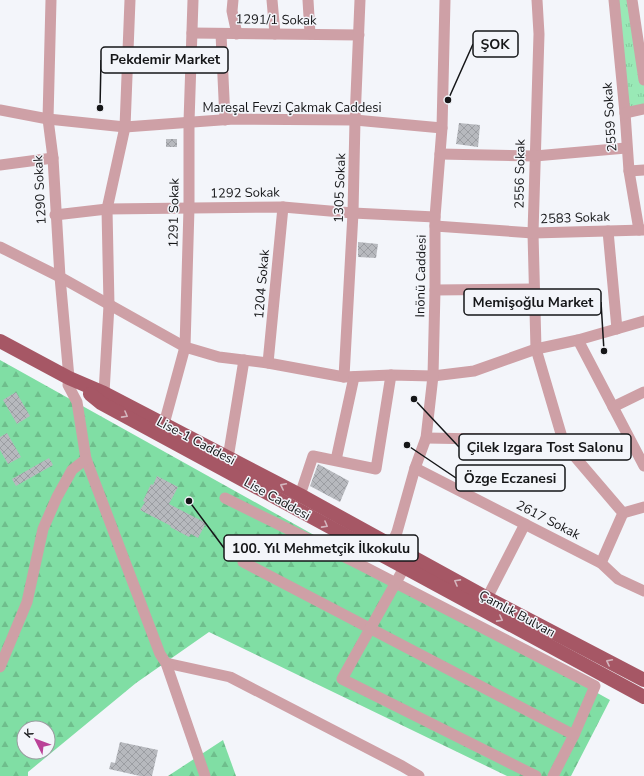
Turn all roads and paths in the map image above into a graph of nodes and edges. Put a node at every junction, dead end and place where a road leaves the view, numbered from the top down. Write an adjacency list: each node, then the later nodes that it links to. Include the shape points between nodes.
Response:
1 (51, 0): 23 (street, 1290 Sokak)
2 (130, 0): 27 (street)
3 (193, 0): 12 (street, 1291 Sokak)
4 (233, 0): 14 (street, via 232,11)
5 (272, 0): 15 (street)
6 (308, 0): 16 (street)
7 (360, 0): 17 (street, 1305 Sokak)
8 (445, 0): 28 (street, Inönü Caddesi)
9 (537, 0): 31 (street, 2556 Sokak)
10 (614, 0): 22 (street, 2559 Sokak)
11 (632, 0): 18 (street)
12 (192, 33): 13 (street, 1291/1 Sokak); 26 (street, 1291 Sokak)
13 (221, 34): 14 (street, 1291/1 Sokak); 24 (street)
14 (237, 34): 15 (street, 1291/1 Sokak)
15 (275, 34): 16 (street, 1291/1 Sokak)
16 (310, 34): 17 (street, 1291/1 Sokak)
17 (359, 35): 25 (street, 1305 Sokak)
18 (641, 39): 19 (street)
19 (644, 80)
20 (644, 108): 22 (street)
21 (0, 110): 23 (street, Mareşal Fevzi Çakmak Caddesi)
22 (625, 113): 29 (street, 2559 Sokak)
23 (48, 119): 27 (street, Mareşal Fevzi Çakmak Caddesi); 32 (street, 1290 Sokak)
24 (225, 120): 25 (street, Mareşal Fevzi Çakmak Caddesi); 26 (street, Mareşal Fevzi Çakmak Caddesi)
25 (355, 120): 28 (street, Mareşal Fevzi Çakmak Caddesi); 39 (street, 1305 Sokak)
26 (189, 122): 27 (street, Mareşal Fevzi Çakmak Caddesi); 37 (street, 1291 Sokak)
27 (125, 127): 38 (street)
28 (442, 128): 30 (street, Inönü Caddesi)
29 (626, 148): 31 (street); 35 (street, 2559 Sokak)
30 (440, 154): 31 (street); 41 (street, Inönü Caddesi)
31 (535, 156): 44 (street, 2556 Sokak)
32 (53, 158): 33 (street); 40 (street, 1290 Sokak)
33 (0, 166)
34 (644, 170): 35 (street)
35 (628, 171): 42 (street, 2559 Sokak)
36 (283, 207): 37 (street, 1292 Sokak); 39 (street, 1292 Sokak); 57 (street, 1204 Sokak)
37 (189, 208): 38 (street, 1292 Sokak); 54 (street, 1291 Sokak)
38 (107, 209): 40 (street, 1292 Sokak); 49 (street)
39 (353, 213): 41 (street, 1292 Sokak); 60 (street, 1305 Sokak)
40 (55, 215): 46 (street, 1290 Sokak)
41 (435, 221): 44 (street, 2583 Sokak); 48 (street, Inönü Caddesi)
42 (642, 230): 43 (street, 2583 Sokak)
43 (608, 231): 44 (street, 2583 Sokak); 51 (street)
44 (533, 233): 47 (street, 2556 Sokak)
45 (0, 247): 46 (street)
46 (60, 277): 49 (street); 61 (street, 1290 Sokak)
47 (534, 289): 48 (street); 55 (street, 2556 Sokak)
48 (435, 290): 59 (street, Inönü Caddesi)
49 (109, 305): 54 (street); 63 (street)
50 (644, 321): 51 (street)
51 (617, 329): 52 (street)
52 (578, 340): 55 (street); 64 (street)
53 (0, 341): 61 (main road, Lise-1 Caddesi)
54 (185, 347): 56 (street, via 219,357); 65 (street, 1291 Sokak)
55 (536, 349): 59 (street, via 474,370); 67 (street, 2556 Sokak)
56 (244, 360): 57 (street); 69 (street)
57 (268, 363): 60 (street)
58 (391, 375): 59 (street); 60 (street); 70 (street, via 376,469)
59 (432, 376): 66 (street, Inönü Caddesi)
60 (349, 377): 70 (street, 1305 Sokak)
61 (69, 378): 63 (main road, Lise-1 Caddesi); 68 (street, 1290 Sokak, via 68,385 77,402); 78 (main road, Lise Caddesi, one-way to 78, via 102,403)
62 (644, 392): 64 (street)
63 (104, 393): 65 (main road, Lise-1 Caddesi)
64 (614, 407): 71 (street)
65 (164, 424): 69 (main road, Lise-1 Caddesi)
66 (426, 438): 67 (street, via 531,440); 72 (street, Inönü Caddesi)
67 (564, 444): 76 (street)
68 (86, 458): 86 (street, 1290 Sokak); 87 (street, via 72,470 43,529 27,602)
69 (228, 458): 73 (main road, Lise-1 Caddesi, one-way to 69)
70 (336, 460): 73 (street, via 313,456)
71 (644, 466)
72 (415, 468): 77 (street, 2617 Sokak); 78 (street, Inönü Caddesi, via 397,532)
73 (300, 495): 78 (main road, Lise-1 Caddesi)
74 (225, 498): 82 (street)
75 (644, 507): 76 (street)
76 (623, 513): 80 (street)
77 (525, 524): 80 (street, 2617 Sokak); 84 (street)
78 (388, 552): 81 (main road, Lise Caddesi); 84 (main road, Çamlık Bulvarı, one-way to 78)
79 (243, 562): 85 (street)
80 (601, 563): 83 (street, 2617 Sokak, via 618,579)
81 (404, 568): 82 (street); 89 (main road, Çamlık Bulvarı, one-way to 89)
82 (396, 583): 85 (street); 90 (street, via 596,686)
83 (644, 591)
84 (487, 598): 88 (main road, Çamlık Bulvarı, one-way to 84)
85 (370, 628): 90 (street); 93 (street, via 342,679)
86 (166, 664): 91 (street, 1290 Sokak); 92 (street, via 230,677)
87 (0, 667)
88 (644, 680)
89 (644, 697)
90 (574, 735): 94 (street)
91 (205, 776)
92 (419, 776)
93 (536, 776)
94 (553, 776)

